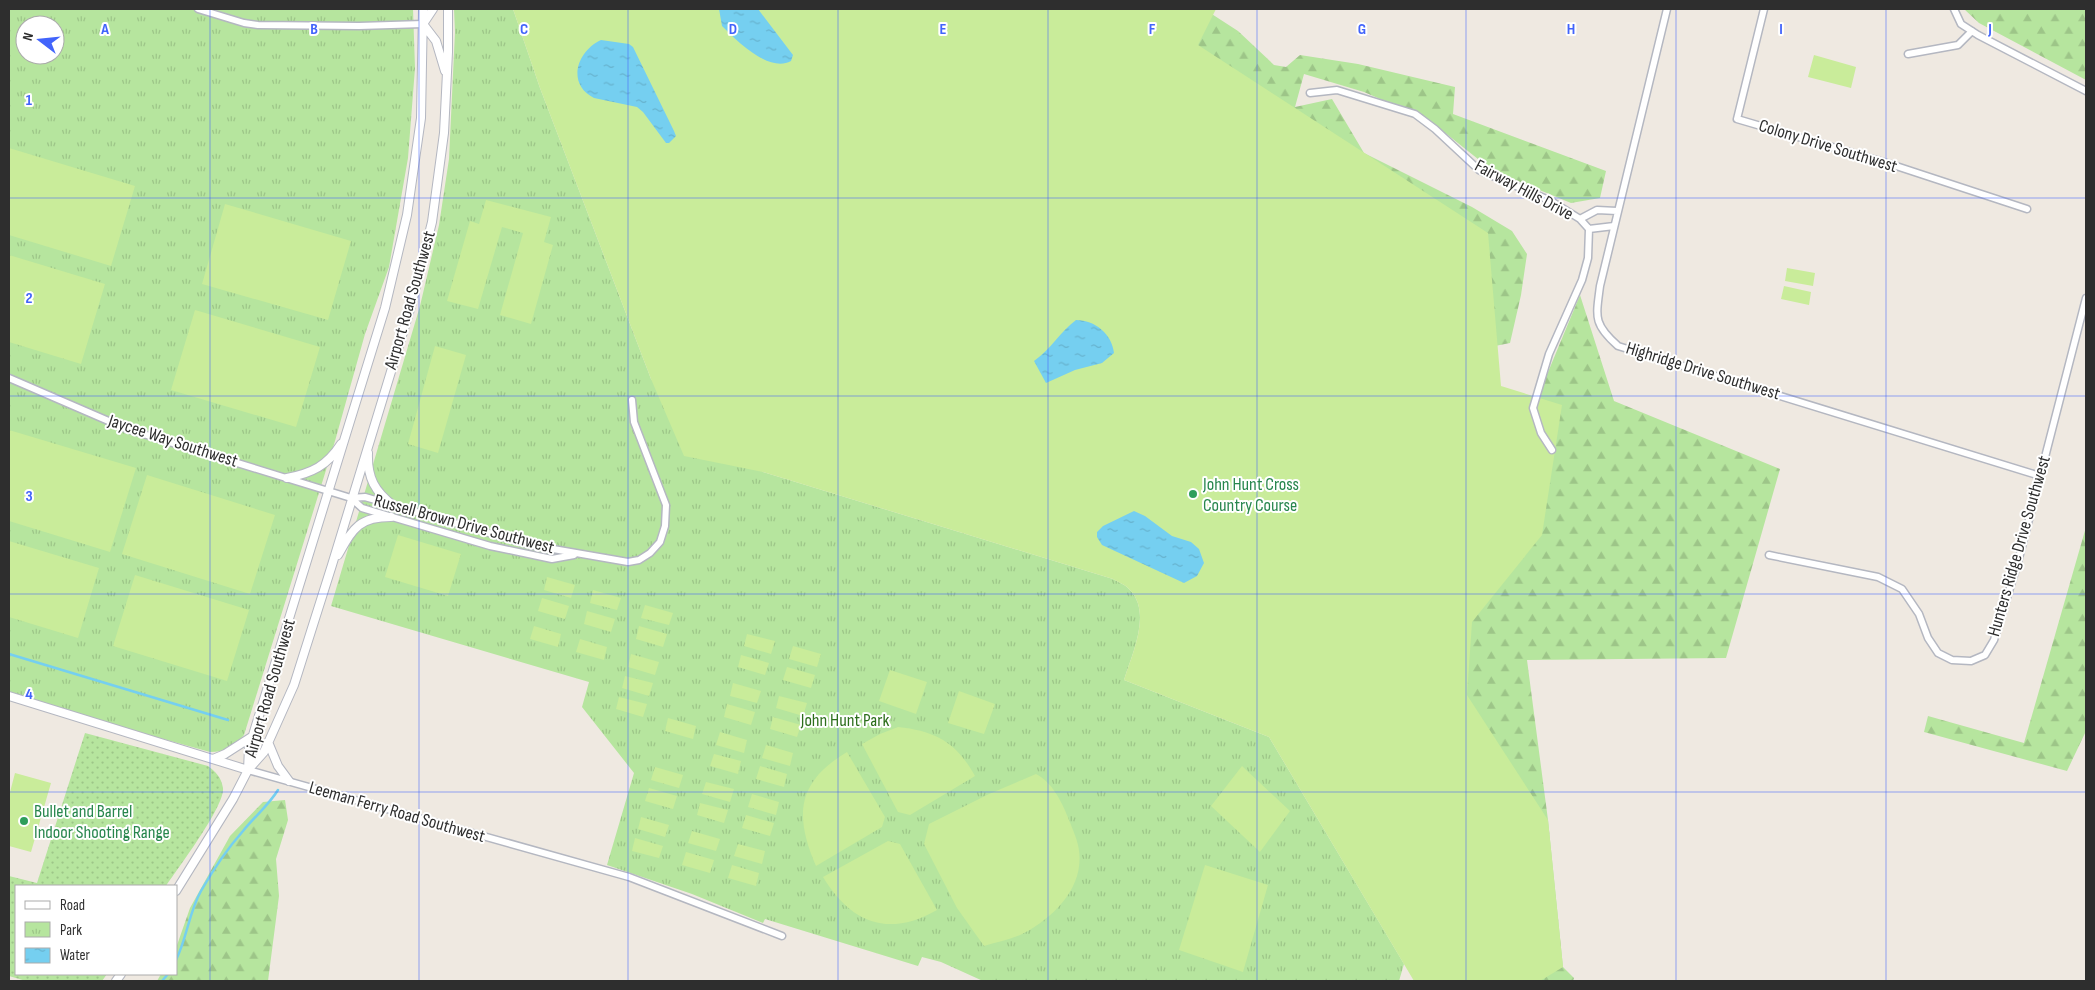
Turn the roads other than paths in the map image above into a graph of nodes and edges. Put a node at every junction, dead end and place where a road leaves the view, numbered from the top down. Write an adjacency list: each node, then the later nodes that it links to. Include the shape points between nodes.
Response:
1 (198, 9): 8 (street, via 258,25)
2 (423, 9): 8 (street, Airport Road Southwest)
3 (433, 9): 8 (street)
4 (448, 9): 11 (street, Airport Road Southwest)
5 (1667, 9): 15 (street, Highridge Drive Southwest)
6 (1764, 9): 14 (street, Colony Drive Southwest, via 1737,119)
7 (1954, 9): 9 (street, via 1961,24)
8 (423, 24): 11 (street, via 436,41); 22 (street, Airport Road Southwest, via 421,118 407,215 385,308)
9 (1972, 31): 10 (street, via 1958,45); 12 (street)
10 (1908, 54)
11 (447, 82): 23 (street, Airport Road Southwest, via 432,222 411,306)
12 (2086, 91)
13 (1310, 93): 16 (street, Fairway Hills Drive, via 1337,90 1415,114 1479,170 1551,201)
14 (2027, 209)
15 (1617, 211): 16 (street, Fairway Hills Drive, via 1596,210); 17 (street, Highridge Drive Southwest)
16 (1580, 220): 18 (street, Fairway Hills Drive)
17 (1614, 226): 18 (street, Fairway Hills Drive); 25 (street, Highridge Drive Southwest, via 1596,313 1602,333 1618,346)
18 (1589, 229): 24 (street, Fairway Hills Drive, via 1588,258 1582,280 1549,354 1534,408 1541,433)
19 (2086, 298): 25 (street, Hunters Ridge Drive Southwest)
20 (9, 378): 26 (street, Jaycee Way Southwest, via 127,428)
21 (632, 400): 32 (street, Russell Brown Drive Southwest, via 634,422 666,506 660,542 650,553 628,562)
22 (347, 434): 26 (street, via 328,462 315,471); 27 (street, Airport Road Southwest)
23 (370, 439): 29 (street, Airport Road Southwest); 30 (street, via 368,472 372,484)
24 (1552, 450)
25 (2040, 476): 33 (street, Hunters Ridge Drive Southwest, via 1994,640 1985,655 1971,661 1952,660 1938,653 1919,614 1902,589 1878,577)
26 (287, 478): 27 (street, Jaycee Way Southwest)
27 (329, 491): 28 (street, Jaycee Way Southwest); 36 (street, Airport Road Southwest)
28 (340, 495): 29 (street, Russell Brown Drive Southwest)
29 (352, 498): 30 (street, Russell Brown Drive Southwest); 31 (street, Russell Brown Drive Southwest, via 362,508); 34 (street, Airport Road Southwest)
30 (394, 506): 32 (street, Russell Brown Drive Southwest)
31 (391, 517): 32 (street, Russell Brown Drive Southwest, via 516,552 552,559); 34 (street, via 378,517 358,525)
32 (575, 555)
33 (1769, 555)
34 (332, 565): 37 (street, Airport Road Southwest, via 294,685)
35 (9, 696): 38 (street, Leeman Ferry Road Southwest)
36 (253, 736): 38 (street); 39 (street, Airport Road Southwest)
37 (268, 742): 39 (street, Airport Road Southwest, via 264,752); 40 (street)
38 (213, 759): 39 (street, Leeman Ferry Road Southwest)
39 (248, 770): 40 (street, Leeman Ferry Road Southwest); 41 (street)
40 (289, 782): 42 (street, Leeman Ferry Road Southwest, via 629,877)
41 (178, 888)
42 (782, 936)

